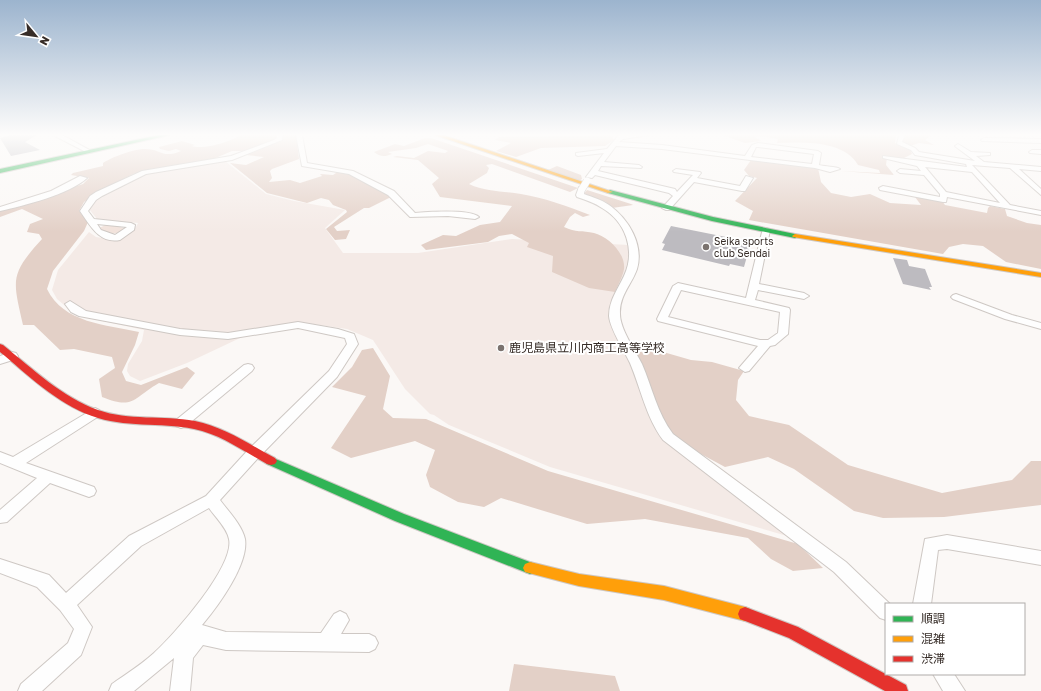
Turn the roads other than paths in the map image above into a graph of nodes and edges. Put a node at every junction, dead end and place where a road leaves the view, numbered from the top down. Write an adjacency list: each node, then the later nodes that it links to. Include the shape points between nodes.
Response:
1 (18, 167): 15 (street)
2 (171, 167): 32 (street, via 136,174 93,198 84,212)
3 (319, 167): 31 (street, via 351,172 391,193 413,216 448,214)
4 (531, 167): 28 (street)
5 (597, 167): 18 (street)
6 (820, 167): 12 (street)
7 (922, 167): 19 (street)
8 (948, 167): 14 (street)
9 (971, 167): 14 (street)
10 (1013, 167): 24 (street)
11 (1016, 167): 13 (street)
12 (837, 169)
13 (1037, 169)
14 (973, 170): 27 (street)
15 (0, 171)
16 (676, 171): 22 (street, via 698,173)
17 (900, 171): 19 (street)
18 (593, 172): 26 (street, via 672,191); 60 (street, via 580,194 607,207 628,230 633,241 634,264 619,294 614,315 643,380 654,418 668,437 840,567)
19 (926, 173): 25 (street)
20 (84, 178): 29 (street, via 41,198)
21 (749, 178): 22 (street, via 742,189)
22 (692, 179): 26 (street)
23 (883, 188): 25 (street, via 943,200)
24 (1041, 193)
25 (944, 194): 27 (street)
26 (677, 196): 28 (street)
27 (1007, 206): 30 (street)
28 (666, 208): 33 (street)
29 (0, 209)
30 (1041, 213)
31 (475, 217)
32 (93, 221)
33 (766, 230): 34 (street); 35 (street)
34 (1041, 275)
35 (754, 286): 36 (street); 38 (street)
36 (804, 296)
37 (956, 297): 40 (street, via 999,315)
38 (750, 302): 41 (street, via 785,310 783,334); 41 (street, via 678,286 662,319)
39 (70, 304): 49 (street, via 83,314 180,332 228,336 298,325 350,336 353,344 333,374)
40 (1041, 326)
41 (767, 343): 46 (street)
42 (0, 346): 43 (street)
43 (12, 356): 44 (street); 47 (street, via 65,398)
44 (0, 360)
45 (248, 368): 48 (street)
46 (745, 368)
47 (95, 413): 48 (street, via 126,419); 51 (street)
48 (181, 423): 49 (street, via 220,434)
49 (254, 453): 54 (street); 69 (street, via 315,482 537,570 579,580 664,593 745,614 793,632)
50 (0, 457): 51 (street)
51 (14, 464): 52 (street)
52 (48, 477): 53 (street); 55 (street)
53 (89, 491)
54 (211, 500): 59 (street, via 135,541); 62 (street, via 237,538 237,557)
55 (2, 517)
56 (1041, 558): 58 (street, via 948,542 931,544)
57 (0, 566): 59 (street, via 43,581)
58 (922, 603)
59 (66, 604): 66 (street, via 83,627 75,648)
60 (885, 611)
61 (340, 620): 63 (street)
62 (195, 630): 63 (street, via 226,641); 67 (street); 68 (street, via 184,655)
63 (325, 643): 64 (street)
64 (369, 643)
65 (943, 675): 70 (street)
66 (28, 691)
67 (119, 691)
68 (180, 691)
69 (900, 691)
70 (955, 691)

